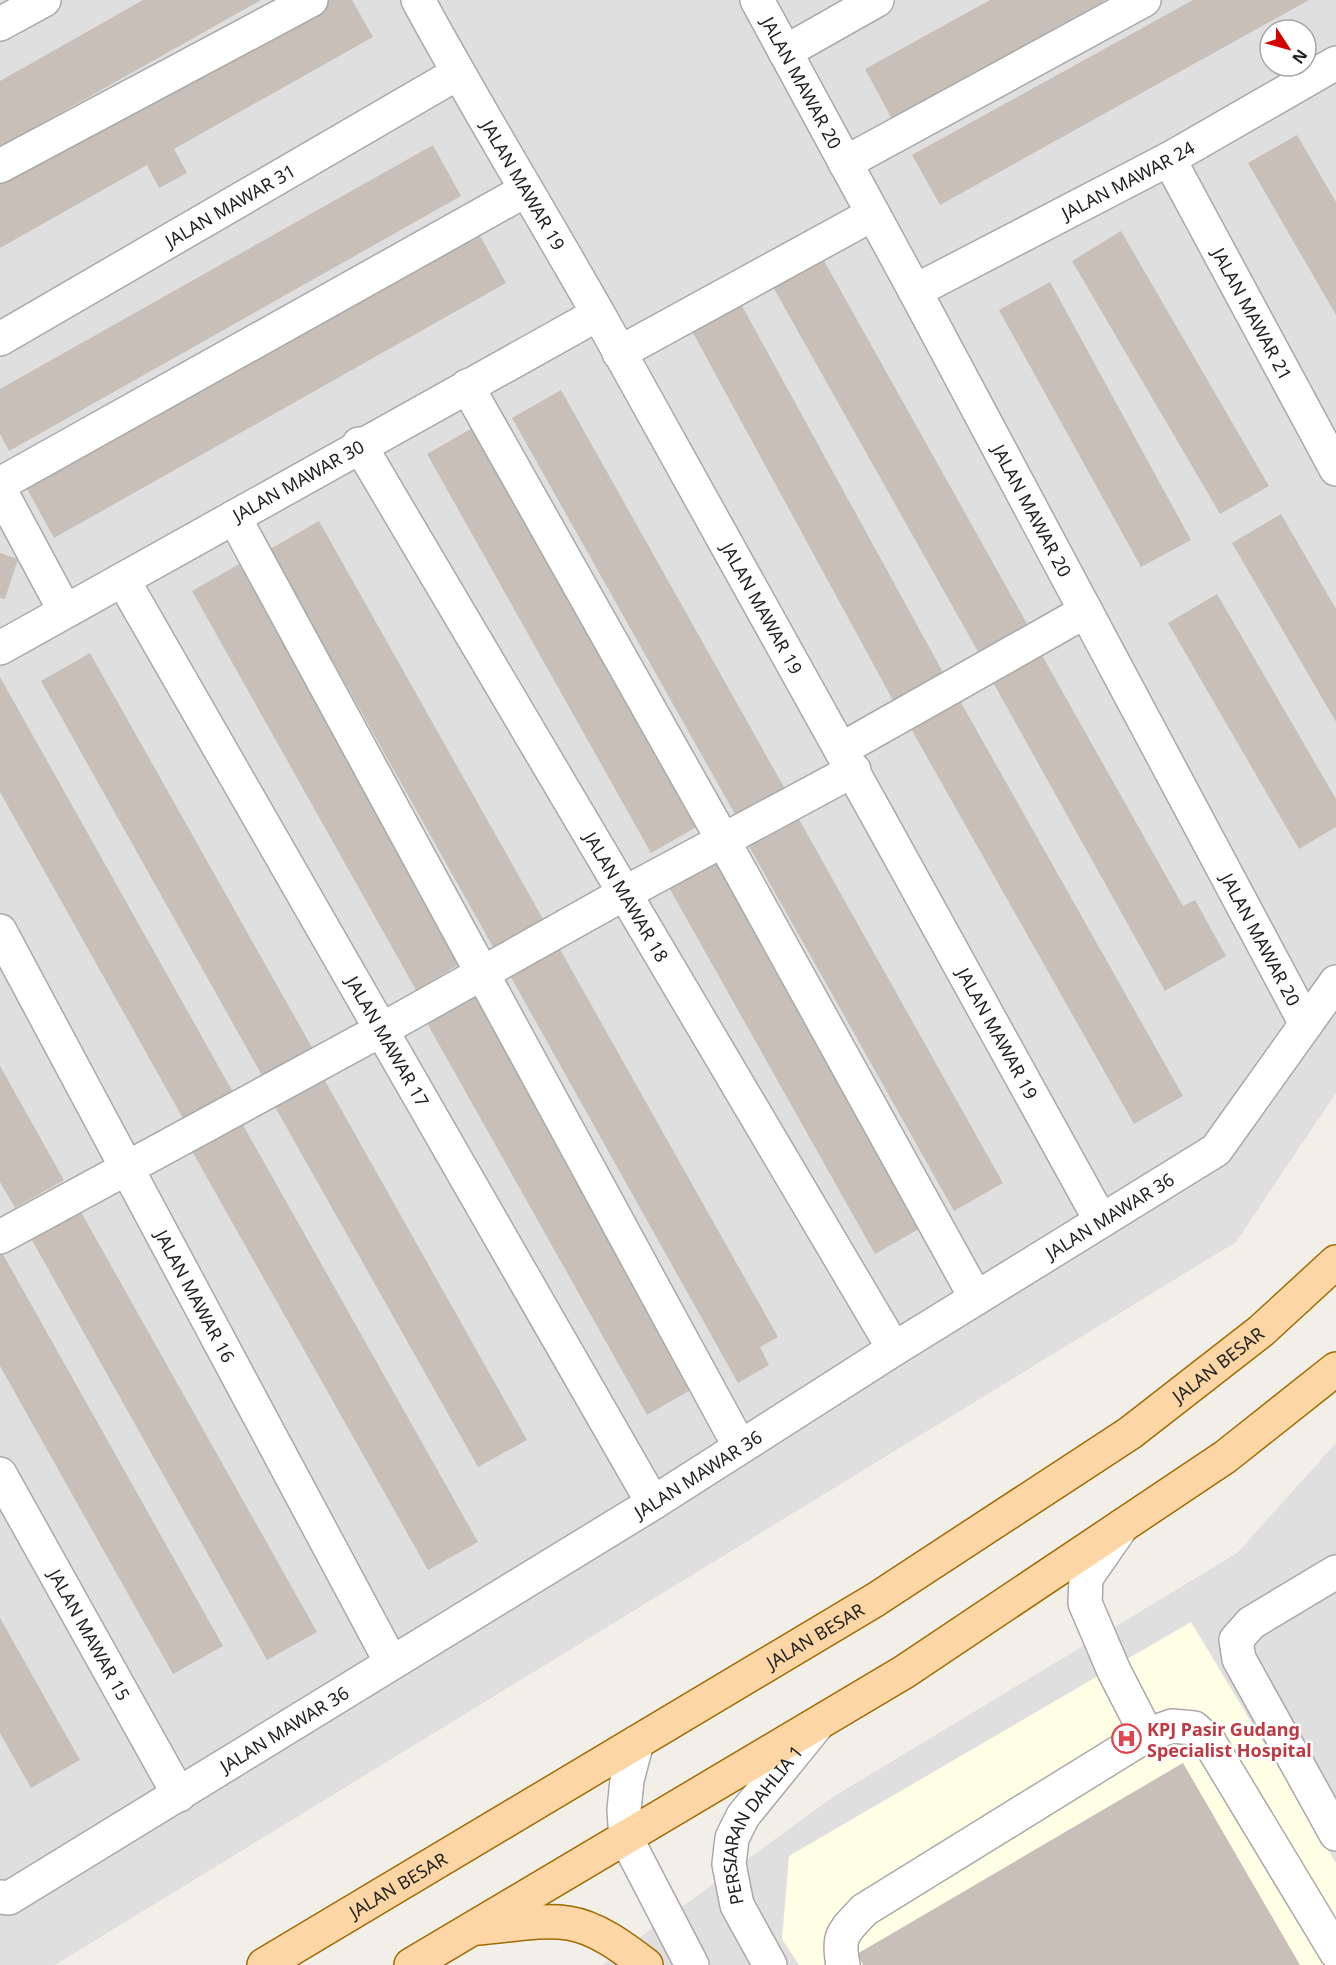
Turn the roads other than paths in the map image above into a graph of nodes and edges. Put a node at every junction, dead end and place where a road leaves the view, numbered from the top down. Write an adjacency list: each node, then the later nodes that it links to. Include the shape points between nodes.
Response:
1 (44, 0): 7 (street)
2 (311, 0): 13 (street)
3 (418, 0): 10 (street, JALAN MAWAR 19)
4 (757, 0): 8 (street, JALAN MAWAR 20)
5 (877, 0): 8 (street)
6 (1144, 0): 12 (street)
7 (0, 24)
8 (785, 52): 12 (street, JALAN MAWAR 20)
9 (1336, 63): 11 (street, JALAN MAWAR 24)
10 (458, 73): 14 (street, JALAN MAWAR 19); 18 (street, JALAN MAWAR 31)
11 (1169, 159): 16 (street, JALAN MAWAR 24); 22 (street, JALAN MAWAR 21)
12 (845, 163): 15 (street, JALAN MAWAR 20)
13 (0, 166)
14 (526, 190): 17 (street, JALAN MAWAR 19); 23 (street)
15 (873, 214): 16 (street, JALAN MAWAR 20); 19 (street)
16 (915, 291): 28 (street, JALAN MAWAR 20)
17 (598, 314): 19 (street, JALAN MAWAR 19); 20 (street, JALAN MAWAR 30)
18 (0, 339)
19 (620, 353): 30 (street, JALAN MAWAR 19)
20 (467, 386): 21 (street, JALAN MAWAR 30); 31 (street)
21 (359, 444): 25 (street, JALAN MAWAR 30); 32 (street, JALAN MAWAR 18)
22 (1336, 469)
23 (0, 484)
24 (0, 490): 27 (street)
25 (234, 517): 26 (street, JALAN MAWAR 30); 34 (street)
26 (123, 580): 27 (street, JALAN MAWAR 30); 37 (street, JALAN MAWAR 17)
27 (65, 611): 29 (street, JALAN MAWAR 30)
28 (1086, 611): 30 (street); 36 (street, JALAN MAWAR 20)
29 (0, 648)
30 (848, 760): 31 (street); 39 (street, JALAN MAWAR 19)
31 (723, 840): 32 (street); 42 (street)
32 (625, 893): 34 (street); 43 (street, JALAN MAWAR 18)
33 (0, 931): 38 (street, JALAN MAWAR 16)
34 (482, 973): 37 (street); 45 (street)
35 (1336, 982): 36 (street, JALAN MAWAR 36)
36 (1306, 1024): 39 (street, JALAN MAWAR 36, via 1216,1150)
37 (381, 1030): 38 (street); 47 (street, JALAN MAWAR 17)
38 (128, 1167): 40 (street); 50 (street, JALAN MAWAR 16)
39 (1101, 1221): 42 (street, JALAN MAWAR 36)
40 (0, 1237)
41 (1336, 1262): 53 (main road, JALAN BESAR, via 1261,1331 1130,1434 875,1600)
42 (976, 1298): 43 (street, JALAN MAWAR 36)
43 (894, 1349): 45 (street, JALAN MAWAR 36)
44 (1336, 1369): 48 (main road, via 1225,1457)
45 (740, 1447): 47 (street, JALAN MAWAR 36)
46 (0, 1474): 54 (street, JALAN MAWAR 15)
47 (652, 1503): 50 (street, JALAN MAWAR 36)
48 (1122, 1526): 51 (main road, via 904,1672); 52 (street, via 1086,1578 1085,1603)
49 (1336, 1572): 55 (street, via 1251,1623 1236,1640 1239,1659)
50 (391, 1662): 54 (street, JALAN MAWAR 36)
51 (819, 1722): 56 (main road); 64 (street, PERSIARAN DAHLIA 1, via 743,1816 732,1838 729,1864 737,1905)
52 (1147, 1735): 59 (street, via 1172,1726 1194,1728 1210,1743); 65 (street, via 864,1910 843,1932)
53 (637, 1742): 56 (street, via 627,1780); 60 (main road, JALAN BESAR)
54 (179, 1795): 57 (street, JALAN MAWAR 36, via 9,1898)
55 (1336, 1834)
56 (626, 1838): 58 (main road); 63 (street)
57 (0, 1897)
58 (471, 1929): 61 (main road); 62 (main road, via 569,1923 600,1935)
59 (1336, 1952)
60 (264, 1965)
61 (411, 1965)
62 (646, 1965)
63 (692, 1965)
64 (770, 1965)
65 (843, 1965)

